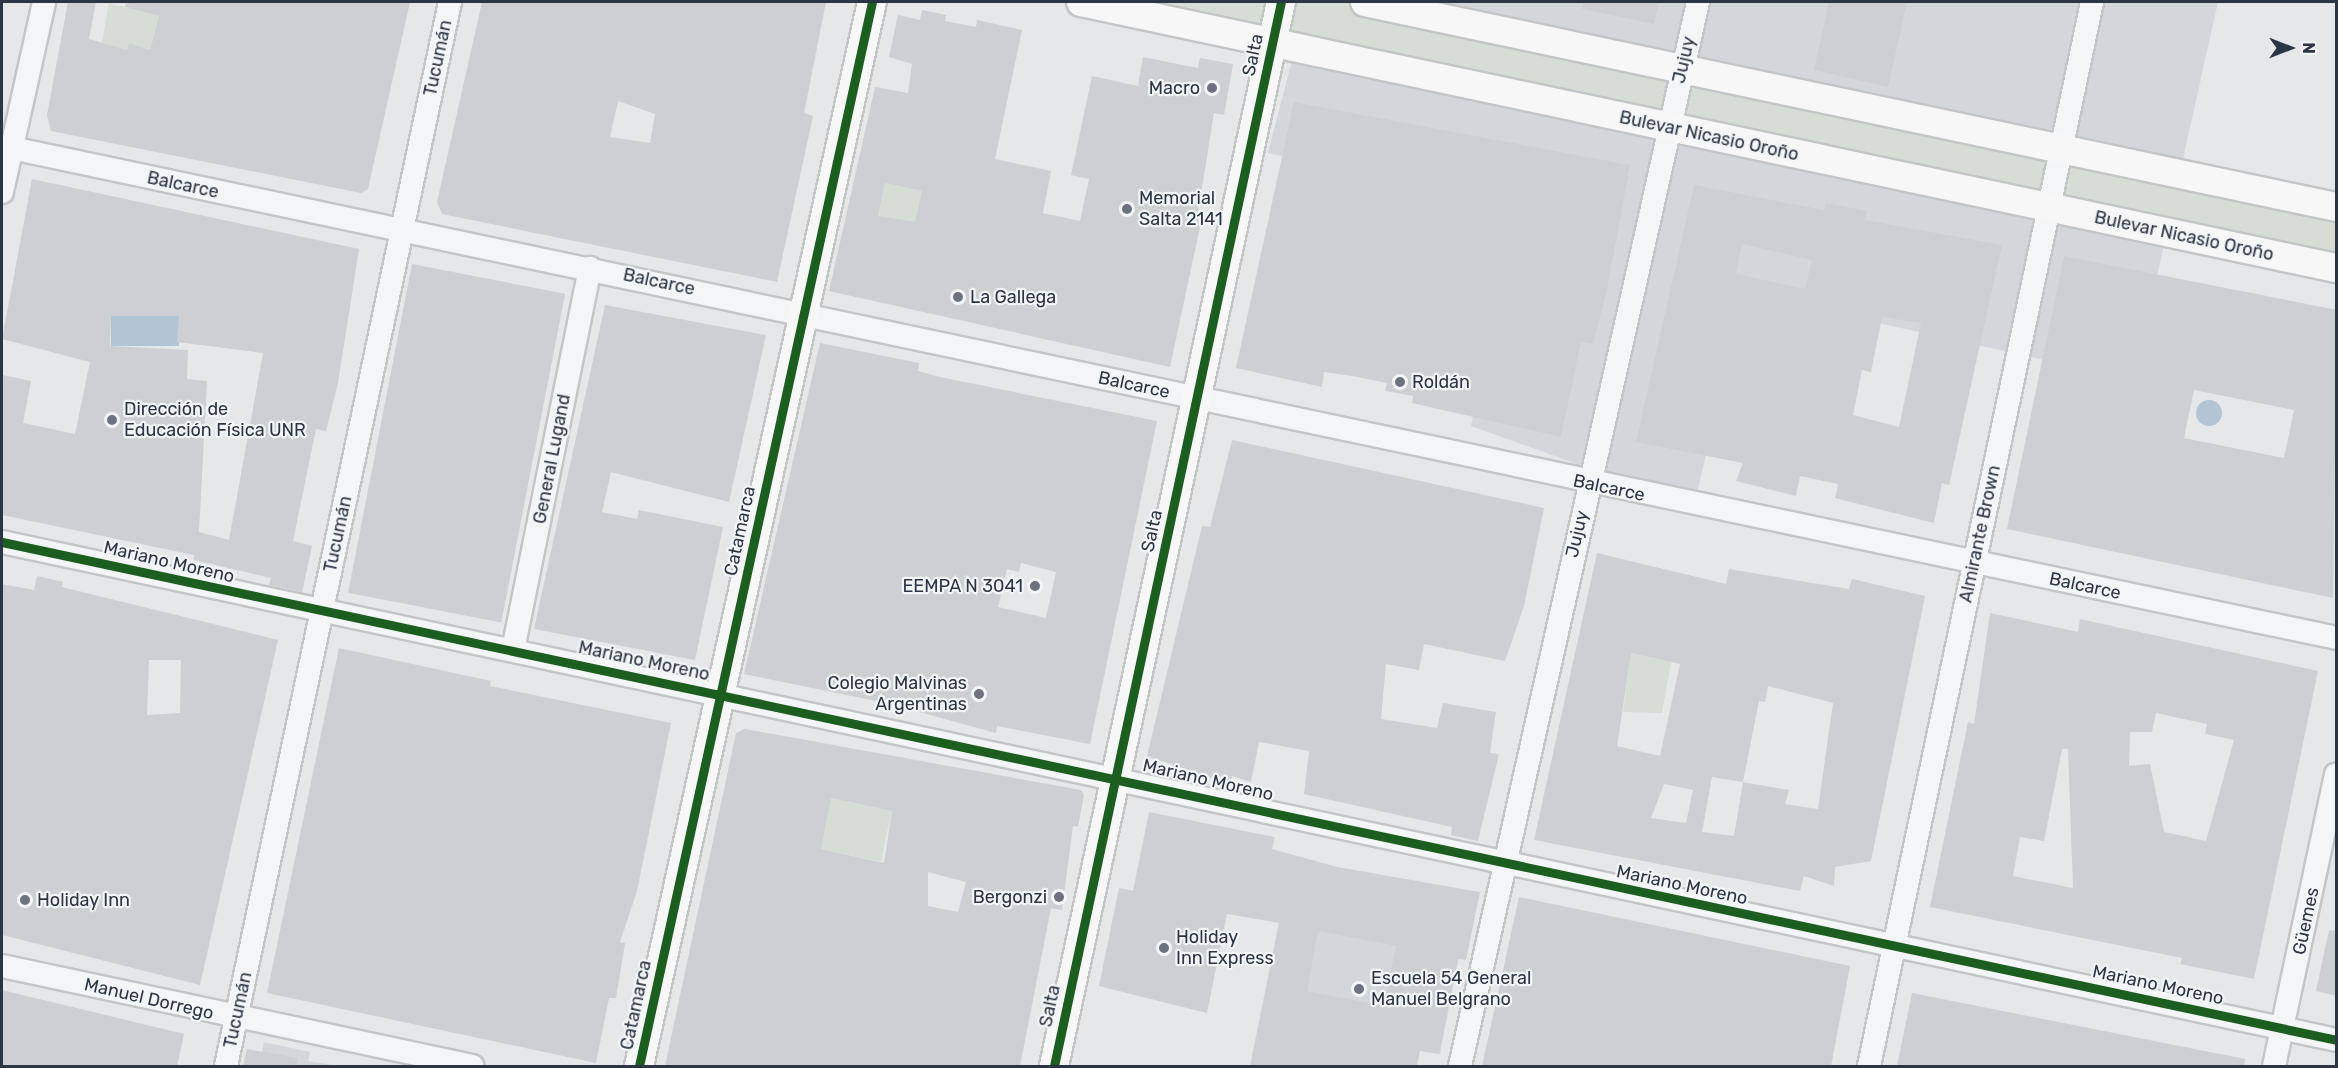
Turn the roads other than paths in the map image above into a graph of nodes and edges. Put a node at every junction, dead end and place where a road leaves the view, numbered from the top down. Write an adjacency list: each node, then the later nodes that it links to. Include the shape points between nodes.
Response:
1 (44, 2): 12 (street)
2 (450, 2): 17 (street, Tucumán)
3 (872, 2): 20 (main road, Catamarca)
4 (1081, 2): 9 (main road, Bulevar Nicasio Oroño)
5 (1281, 2): 9 (main road, Salta)
6 (1365, 2): 10 (main road)
7 (1698, 2): 10 (street, Jujuy)
8 (2091, 2): 13 (street, Almirante Brown)
9 (1273, 40): 11 (main road, Bulevar Nicasio Oroño); 21 (main road, Salta)
10 (1682, 68): 11 (street, Jujuy); 13 (main road)
11 (1669, 128): 16 (main road, Bulevar Nicasio Oroño); 22 (street, Jujuy)
12 (6, 147): 14 (street); 17 (street, Balcarce)
13 (2061, 148): 15 (main road); 16 (street, Almirante Brown)
14 (2, 192)
15 (2337, 207)
16 (2049, 208): 19 (main road, Bulevar Nicasio Oroño); 24 (street, Almirante Brown)
17 (402, 232): 18 (street, Balcarce); 25 (street, Tucumán)
18 (590, 268): 20 (street, Balcarce); 27 (street, General Lugand)
19 (2337, 268)
20 (804, 312): 21 (street, Balcarce); 28 (main road, Catamarca)
21 (1197, 399): 22 (street, Balcarce); 29 (main road, Salta)
22 (1588, 484): 24 (street, Balcarce); 31 (street, Jujuy)
23 (2, 542): 25 (street, Mariano Moreno)
24 (1974, 564): 26 (street, Balcarce); 32 (street, Almirante Brown)
25 (321, 613): 27 (street, Mariano Moreno); 34 (street, Tucumán)
26 (2337, 638)
27 (513, 650): 28 (street, Mariano Moreno)
28 (721, 695): 29 (street, Mariano Moreno); 39 (main road, Catamarca)
29 (1117, 776): 31 (street, Mariano Moreno); 40 (main road, Salta)
30 (2337, 776): 35 (street, Güemes)
31 (1502, 865): 32 (street, Mariano Moreno); 41 (street, Jujuy)
32 (1894, 945): 35 (street, Mariano Moreno); 42 (street, Almirante Brown)
33 (2, 966): 34 (street, Manuel Dorrego)
34 (236, 1018): 37 (street, Tucumán); 38 (street, Manuel Dorrego)
35 (2283, 1028): 36 (street, Mariano Moreno); 43 (street, Güemes)
36 (2337, 1040)
37 (226, 1066)
38 (473, 1066)
39 (639, 1066)
40 (1054, 1066)
41 (1460, 1066)
42 (1869, 1066)
43 (2274, 1066)

